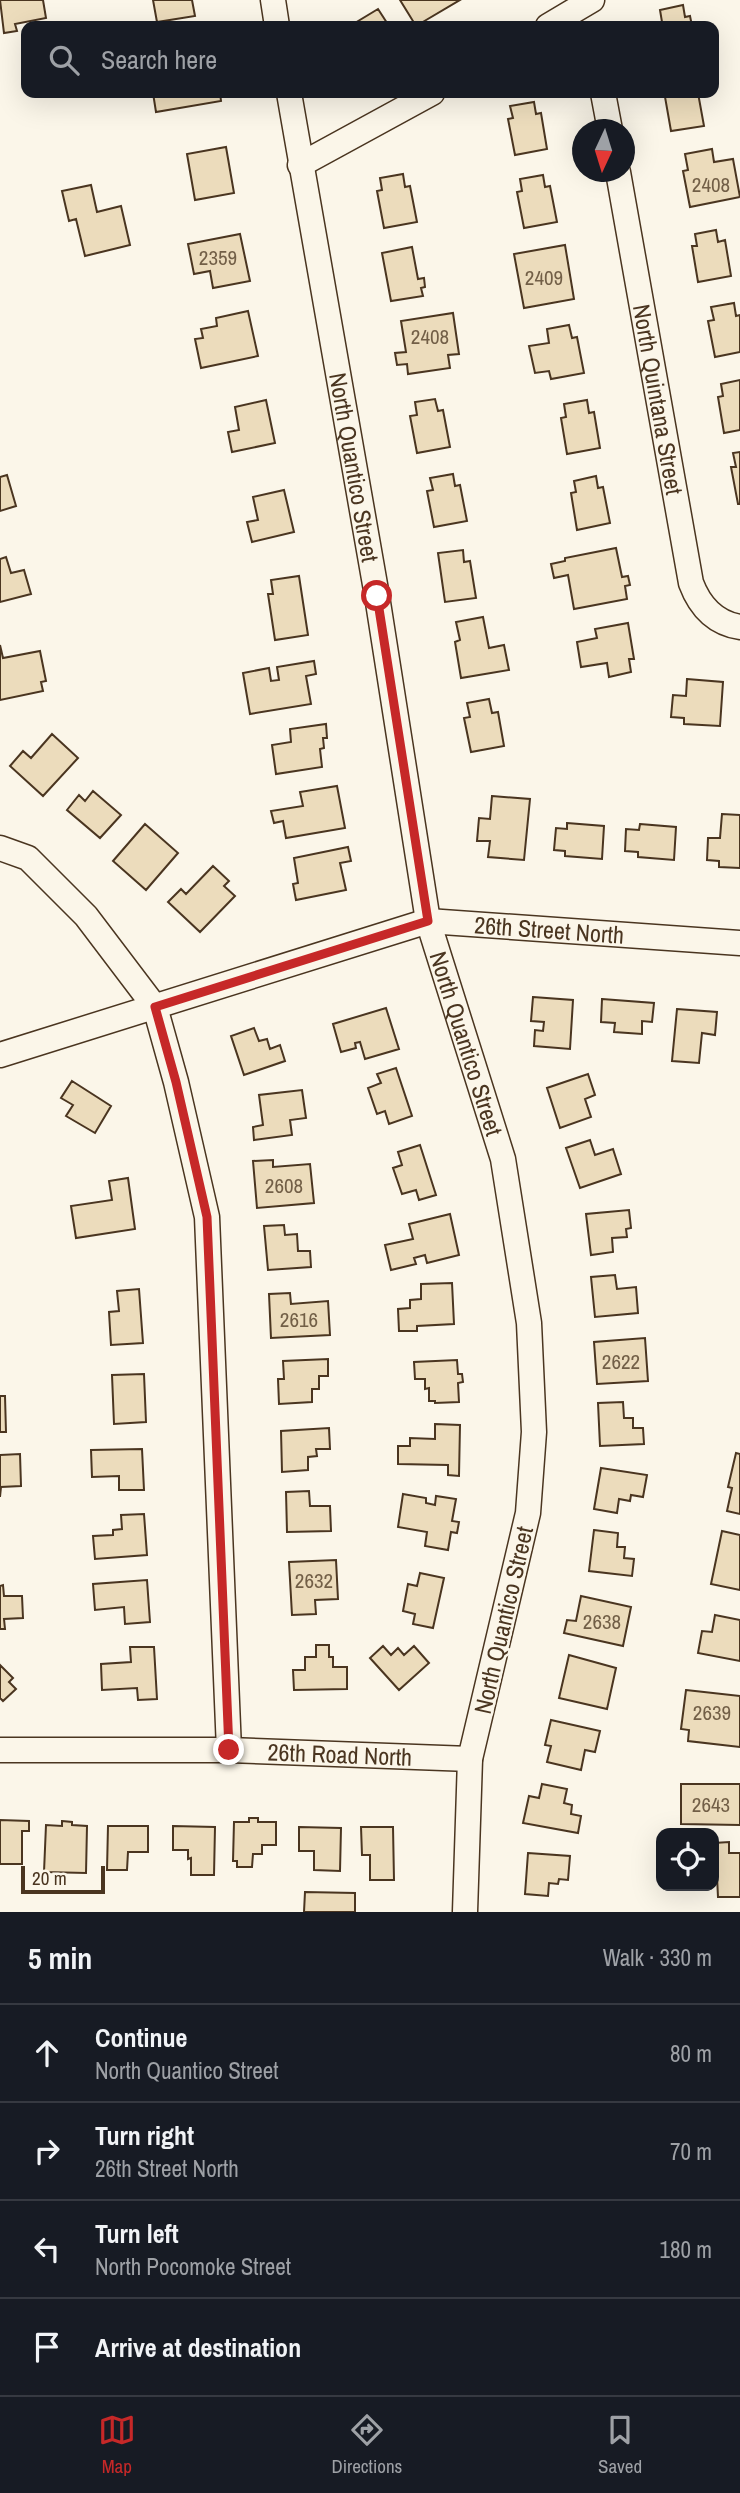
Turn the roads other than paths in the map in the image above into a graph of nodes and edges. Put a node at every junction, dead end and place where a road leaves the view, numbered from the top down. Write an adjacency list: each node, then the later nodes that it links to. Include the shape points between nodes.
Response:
1 (273, 0): 3 (street)
2 (583, 12): 4 (street)
3 (276, 21)
4 (560, 21)
5 (290, 98): 9 (street, North Quantico Street)
6 (423, 98): 9 (street)
7 (604, 98): 8 (street)
8 (608, 119)
9 (300, 165): 13 (street, North Quantico Street, via 377,596)
10 (620, 182): 11 (street, North Quintana Street, via 691,583 716,619)
11 (740, 627)
12 (0, 848): 15 (street, via 28,858 86,916)
13 (428, 921): 14 (street, 26th Street North); 15 (street, 26th Street North); 19 (street, North Quantico Street, via 503,1159 530,1336 534,1432 528,1513)
14 (740, 943)
15 (155, 1007): 16 (street, 26th Street North); 18 (street, via 207,1217)
16 (0, 1055)
17 (0, 1750): 18 (street, 26th Road North)
18 (229, 1750): 19 (street, 26th Road North)
19 (470, 1759): 20 (street, North Quantico Street)
20 (465, 1912)

